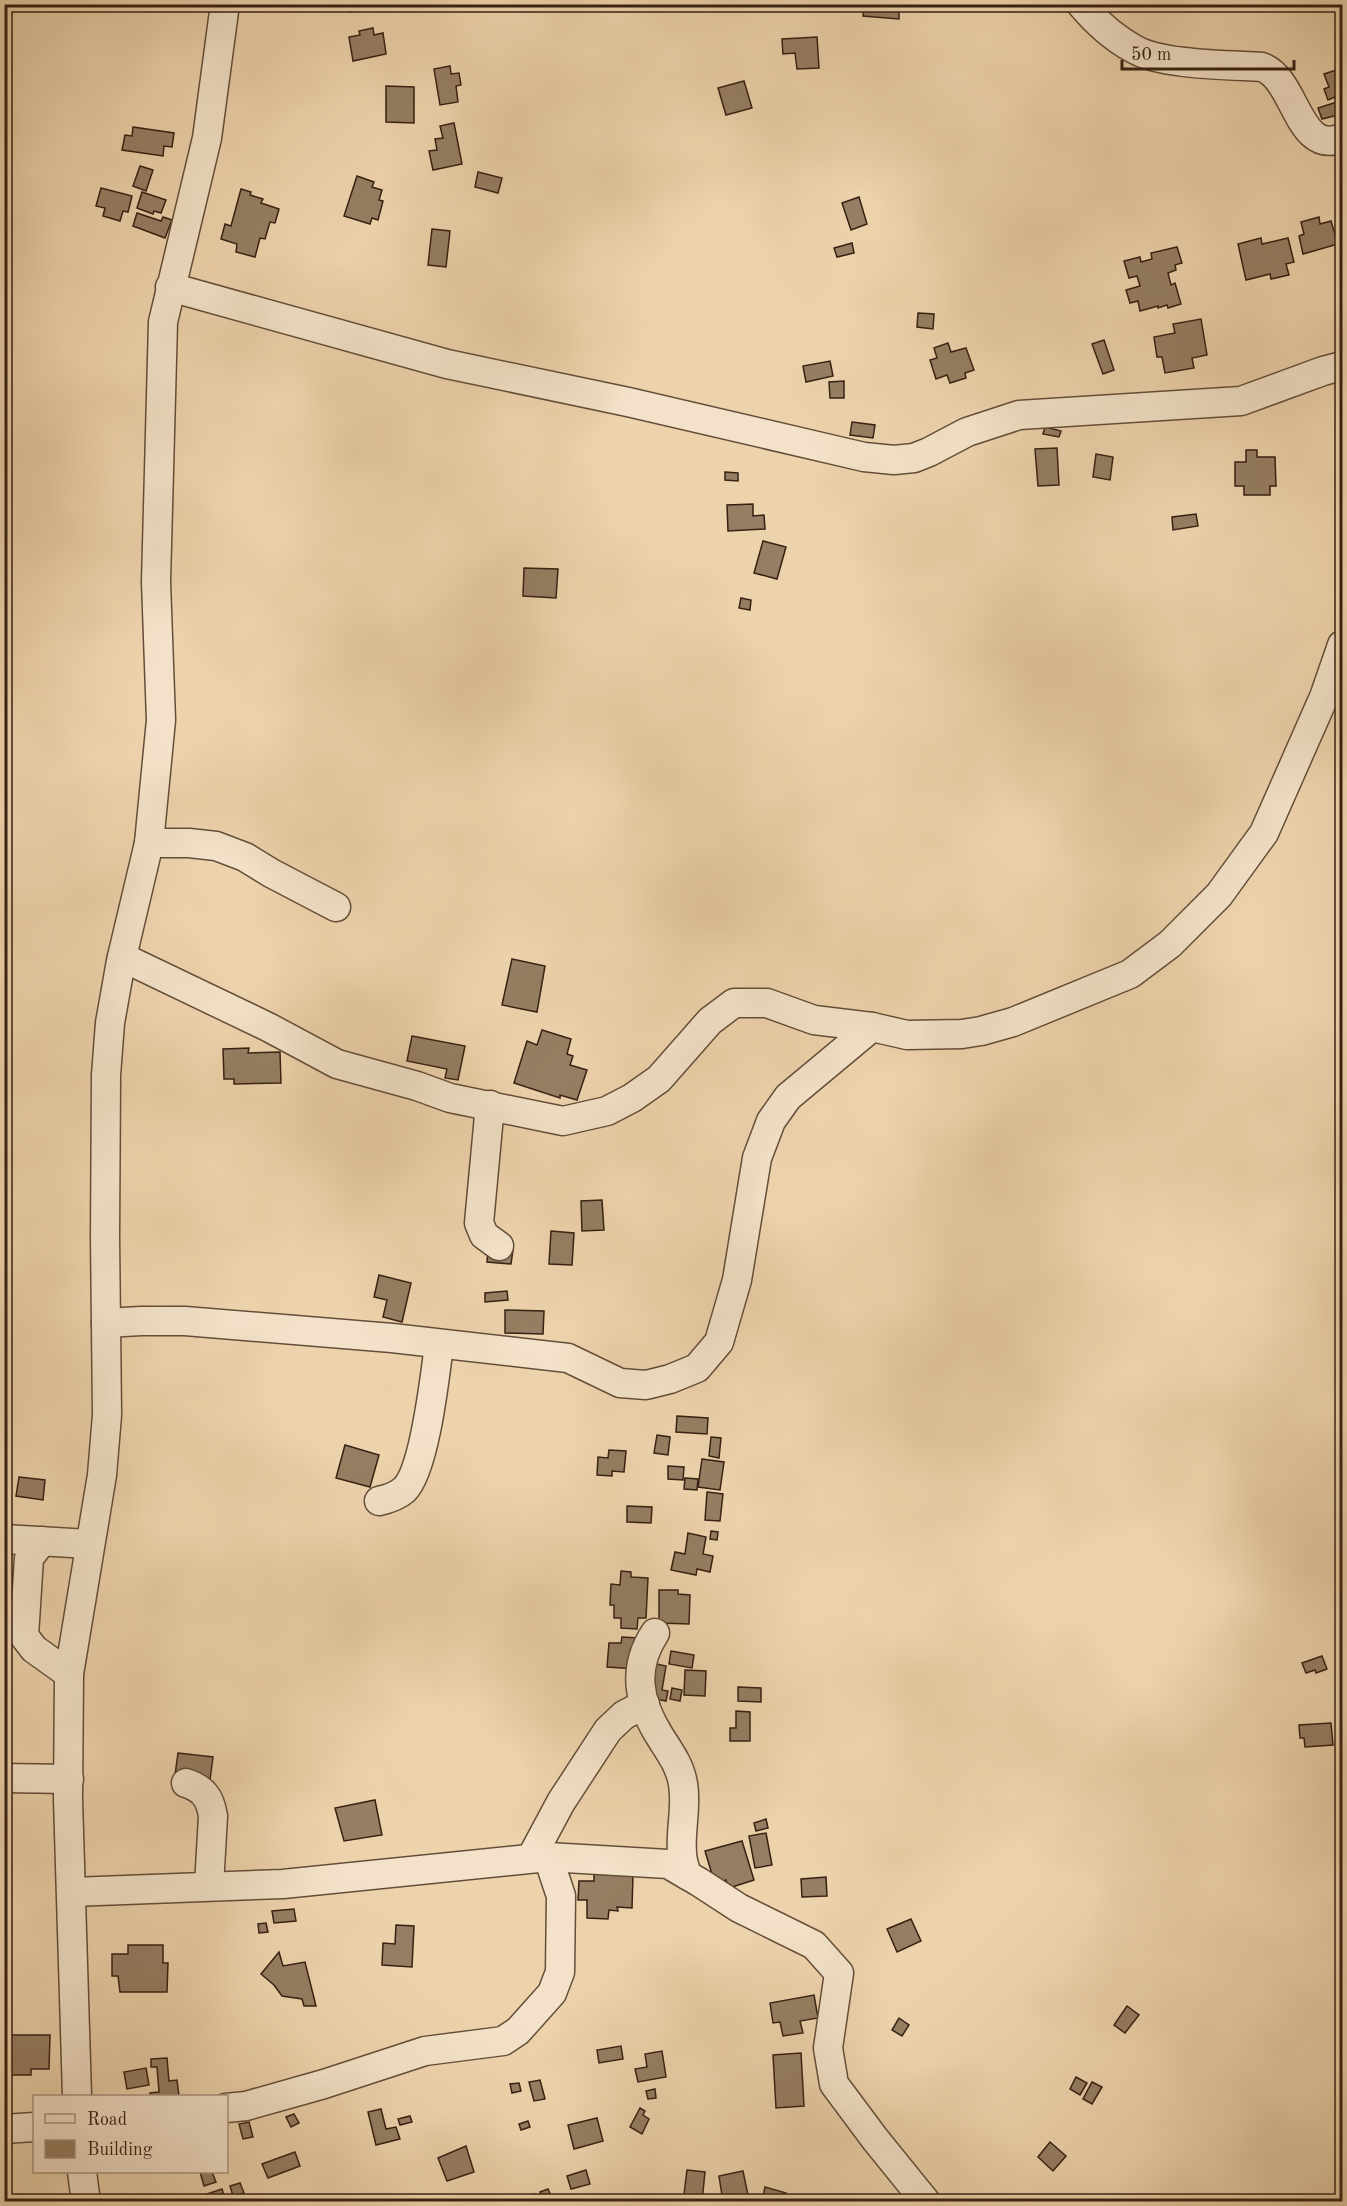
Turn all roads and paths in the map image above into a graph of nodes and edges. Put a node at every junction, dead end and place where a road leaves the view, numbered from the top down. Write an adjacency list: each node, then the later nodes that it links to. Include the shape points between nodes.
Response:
1 (225, 4): 4 (street, via 207,138)
2 (1081, 4): 3 (street, via 1106,30 1135,50 1164,59 1271,71 1282,82 1307,130 1316,137)
3 (1342, 138)
4 (170, 286): 5 (street, via 447,363 864,457 894,460 914,458 967,432 1019,415 1241,401); 7 (street, via 161,357 156,582 161,720)
5 (1342, 366)
6 (1342, 645): 10 (street, via 1324,697 1264,833 1219,895 1170,944 1130,974 1013,1022 981,1031 907,1035)
7 (149, 843): 8 (street, via 216,846 245,857); 9 (street)
8 (336, 907)
9 (122, 957): 11 (street, via 337,1064 450,1098); 13 (street, via 110,1023 106,1075)
10 (872, 1027): 11 (street, via 814,1020 767,1003 734,1003 710,1021 659,1079 607,1111 563,1121); 14 (street, via 788,1097 771,1121 757,1158 736,1280 719,1342 698,1368 646,1384 620,1383 568,1358)
11 (490, 1105): 12 (street, via 479,1223 484,1235)
12 (499, 1246)
13 (105, 1323): 14 (street, via 185,1322); 18 (street, via 107,1415 102,1475)
14 (439, 1345): 15 (street, via 424,1441 414,1472 406,1488)
15 (379, 1502)
16 (4, 1539): 17 (street)
17 (42, 1541): 18 (street); 20 (street, via 29,1558 24,1636 34,1649)
18 (89, 1544): 20 (street)
19 (655, 1633): 21 (street, via 647,1644 639,1681)
20 (69, 1674): 23 (street)
21 (645, 1704): 25 (street, via 624,1715 608,1730 561,1802); 26 (street, via 679,1768 685,1805 682,1855)
22 (4, 1778): 23 (street)
23 (69, 1779): 28 (street)
24 (186, 1783): 27 (street, via 199,1787 212,1806)
25 (539, 1858): 26 (street, via 668,1864); 27 (street, via 283,1884); 30 (street, via 561,1896 560,1972 552,1993 518,2031 503,2041 425,2051 324,2084)
26 (687, 1875): 35 (street, via 739,1908 814,1945 838,1973 828,2048 834,2084)
27 (209, 1886): 28 (street)
28 (72, 1892): 29 (street)
29 (77, 2095)
30 (228, 2108)
31 (33, 2127): 32 (street)
32 (4, 2129)
33 (82, 2173): 34 (street)
34 (86, 2202)
35 (926, 2202)

